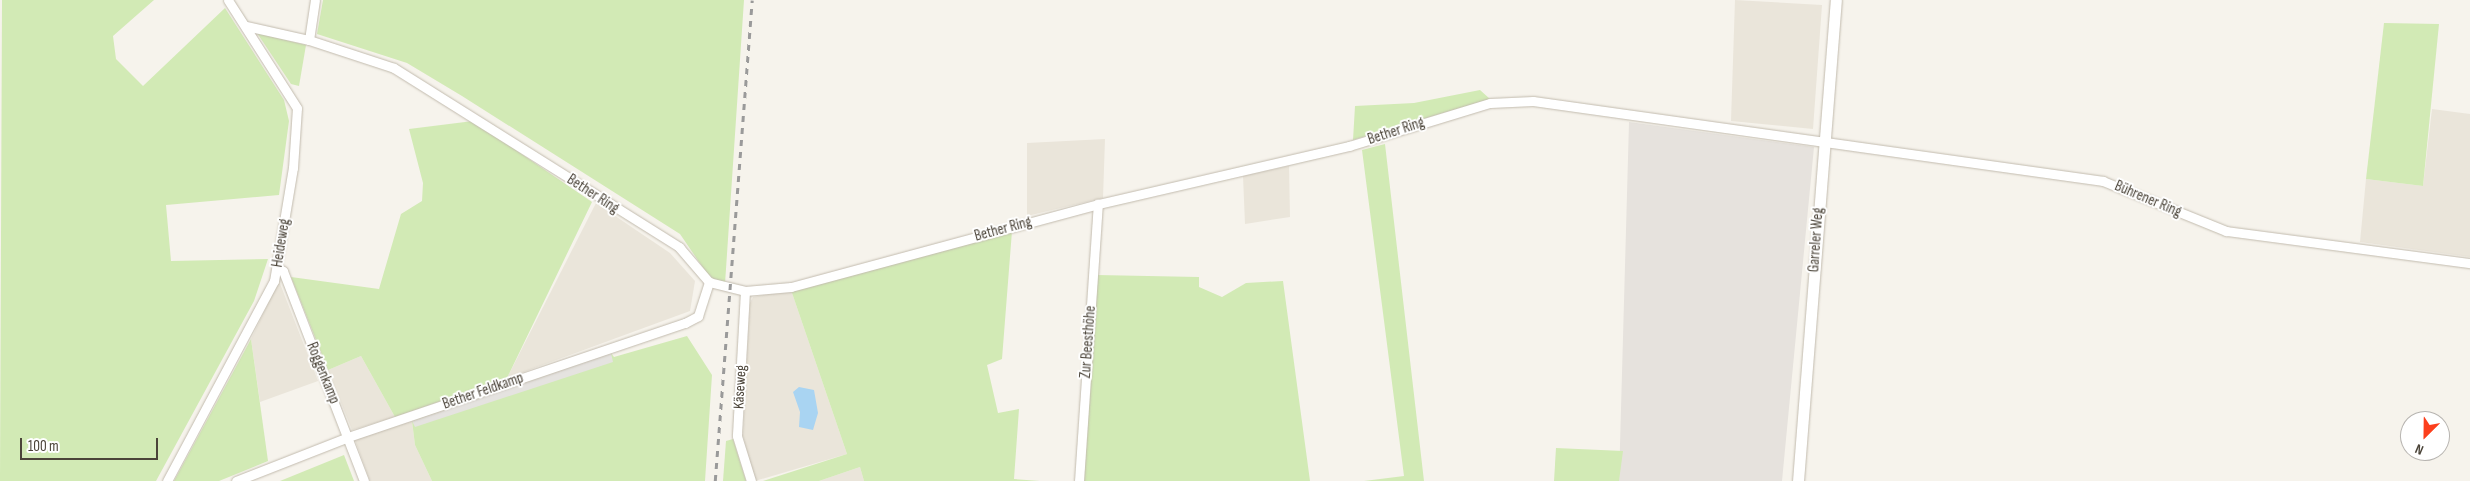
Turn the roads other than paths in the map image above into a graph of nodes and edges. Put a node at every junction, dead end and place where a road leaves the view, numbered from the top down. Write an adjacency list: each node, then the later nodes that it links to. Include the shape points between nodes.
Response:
1 (228, 0): 4 (street, Heideweg)
2 (315, 0): 5 (street)
3 (1836, 0): 6 (street, Garreler Weg)
4 (246, 26): 5 (street, Bether Ring); 9 (street, Heideweg, via 297,108)
5 (309, 40): 10 (street, Bether Ring, via 394,68 456,104 679,247)
6 (1823, 144): 7 (street, Bether Ring, via 1533,101 1490,103 1349,146); 8 (street, Bührener Ring, via 2103,181 2226,231); 18 (street, Garreler Weg)
7 (1098, 204): 11 (street, Bether Ring, via 792,288); 17 (street, Zur Beesthöhe)
8 (2470, 263)
9 (278, 268): 12 (street, Roggenkamp, via 283,271); 13 (street, Heideweg, via 263,306)
10 (709, 282): 11 (street, Bether Ring); 12 (street, Bether Feldkamp, via 698,316 684,323)
11 (745, 291): 16 (street, Käseweg, via 737,436)
12 (348, 437): 14 (street, Bether Feldkamp); 15 (street, Roggenkamp)
13 (167, 481)
14 (236, 481)
15 (364, 481)
16 (751, 481)
17 (1079, 481)
18 (1798, 481)

